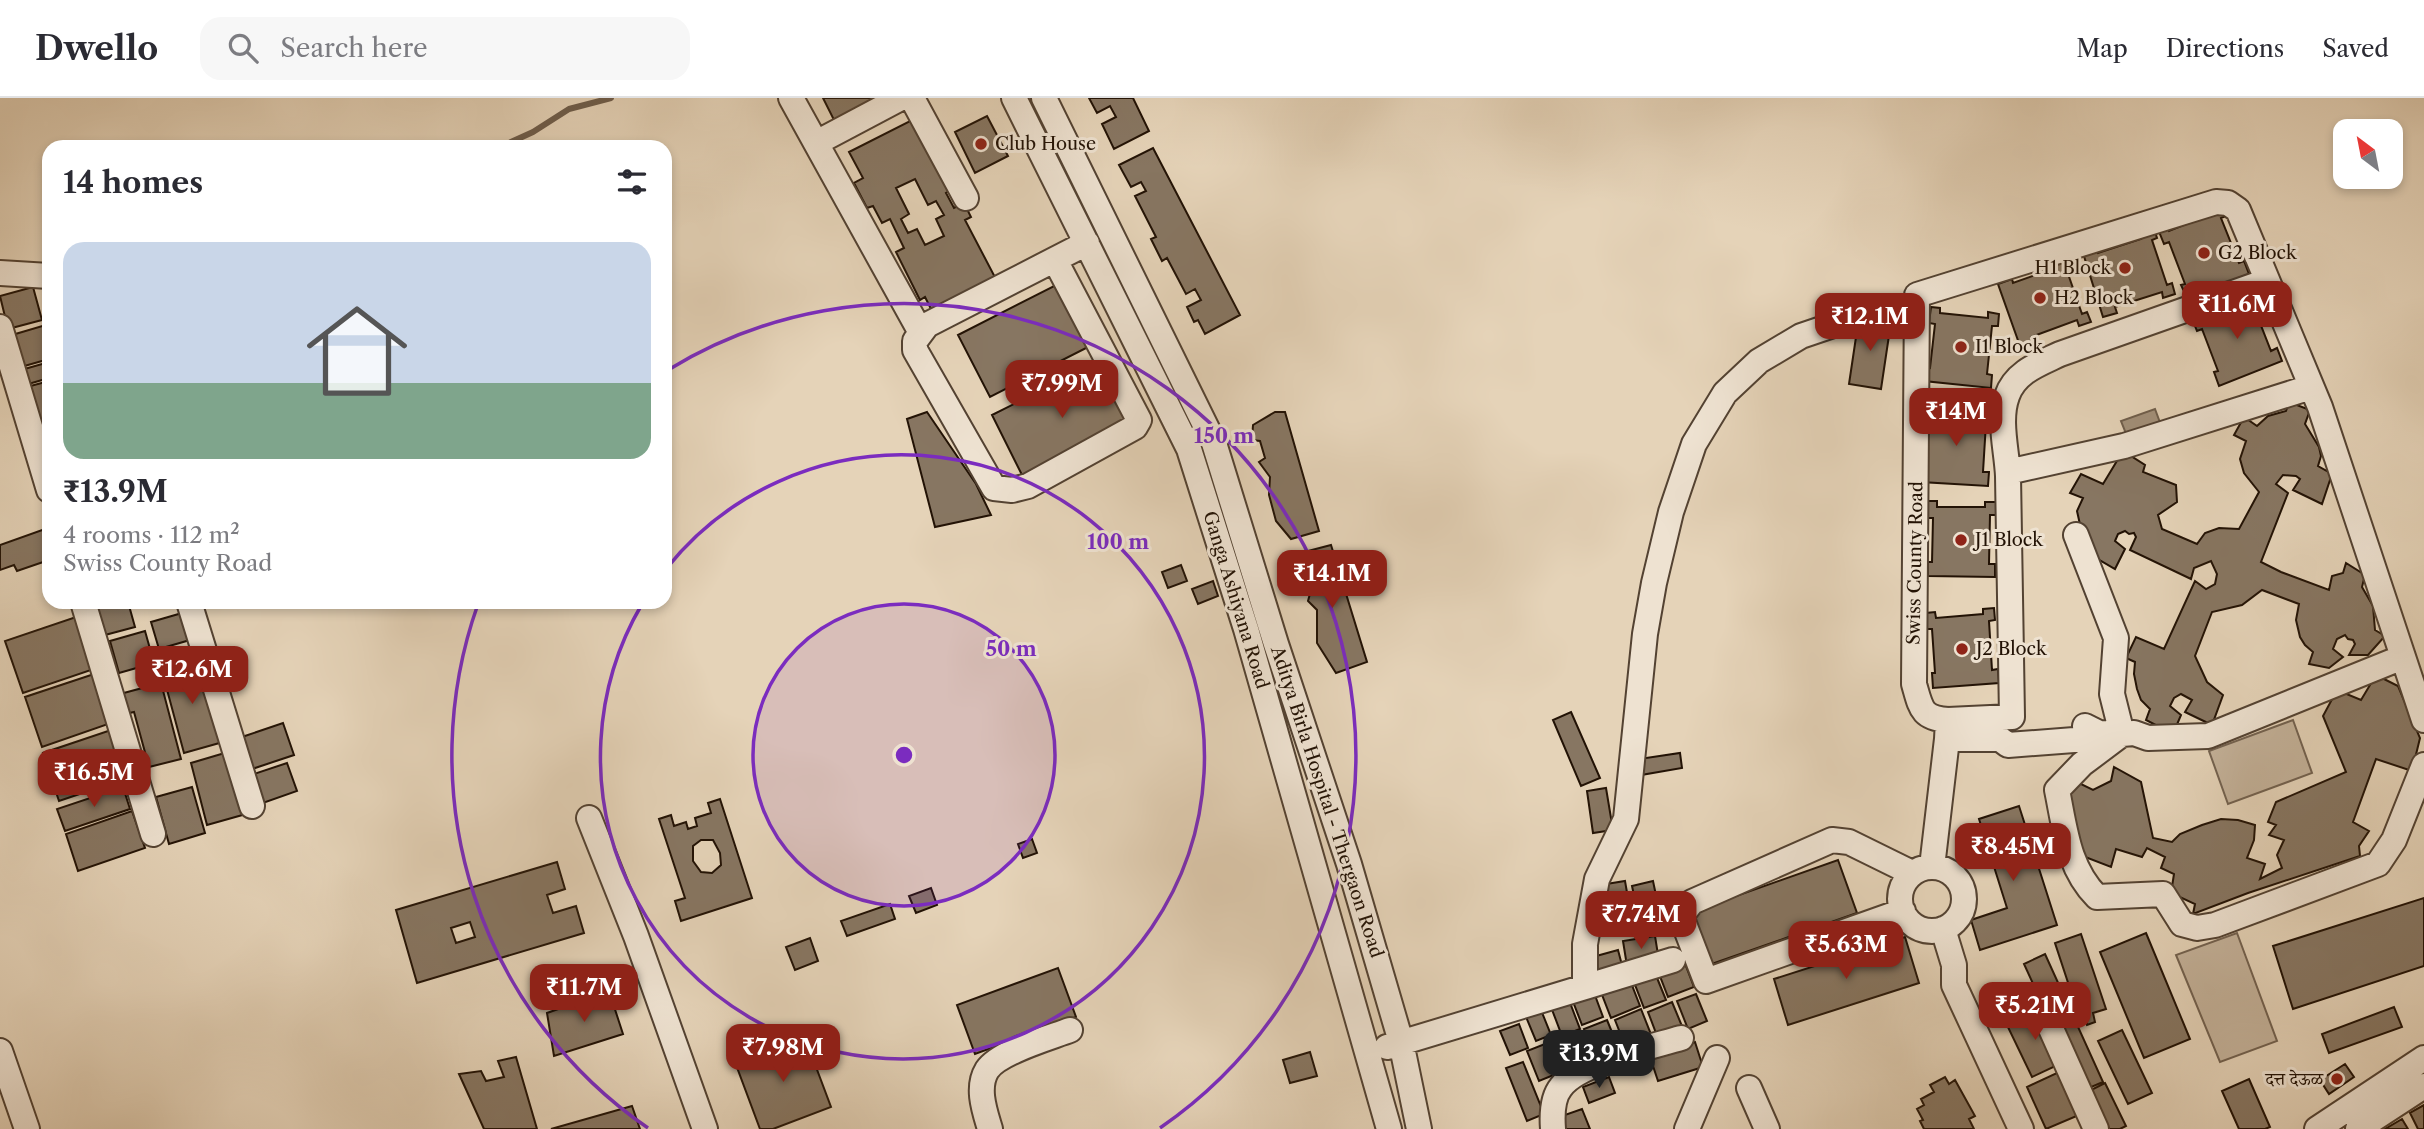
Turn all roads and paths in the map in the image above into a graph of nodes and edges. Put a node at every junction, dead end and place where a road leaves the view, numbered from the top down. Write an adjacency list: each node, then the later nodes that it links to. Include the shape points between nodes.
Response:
1 (791, 98): 6 (street)
2 (901, 98): 6 (street)
3 (912, 98): 7 (street)
4 (1014, 98): 8 (street, Ganga Ashiyana Road)
5 (1044, 98): 39 (street, Aditya Birla Hospital - Thergaon Road, via 1214,443)
6 (816, 142): 15 (street)
7 (965, 198)
8 (1087, 243): 9 (street); 40 (street, Ganga Ashiyana Road, via 1189,449)
9 (1055, 260): 15 (street); 15 (street, via 1139,421 1028,486 994,488 915,350)
10 (0, 273): 11 (street)
11 (42, 276)
12 (2267, 281): 16 (street, Swiss County Road); 18 (street, via 2029,369 2014,381 2006,397 2003,417); 24 (street, Swiss County Road, via 2238,210 2216,202 1917,295 1913,684 1922,710)
13 (1854, 318): 35 (street, via 1801,336 1759,361 1725,393 1694,444 1654,583 1626,819 1597,879 1585,944)
14 (0, 327): 17 (street)
15 (920, 331)
16 (2311, 387): 18 (street, via 2124,446); 22 (street, Swiss County Road)
17 (42, 467)
18 (2008, 472): 24 (street, via 2012,717)
19 (2076, 535): 25 (street, via 2116,638)
20 (85, 609): 29 (street)
21 (191, 609): 27 (street)
22 (2403, 657): 23 (street, Swiss County Road); 25 (street, Swiss County Road, via 2208,736 2148,738)
23 (2424, 719)
24 (1947, 730): 25 (street, Swiss County Road, via 2000,739 2007,745); 30 (street)
25 (2111, 733): 26 (street, via 2057,790 2070,854 2097,897 2162,894 2182,923 2197,928 2378,864 2395,839)
26 (2424, 765)
27 (252, 806)
28 (589, 818): 48 (street)
29 (153, 834)
30 (1922, 870): 31 (street, via 1901,891); 31 (street, via 1832,840 1692,902 1681,916 1706,981); 32 (street, via 1943,868 1964,892 1961,913)
31 (1903, 911): 32 (street, via 1916,926)
32 (1943, 929): 34 (street)
33 (1672, 960): 35 (street)
34 (1954, 975): 55 (street); 56 (street, via 1966,979)
35 (1585, 987): 39 (street)
36 (2039, 1002): 57 (street)
37 (1070, 1030): 49 (street, via 999,1059 987,1071 982,1087)
38 (1681, 1038): 52 (street, via 1574,1075 1559,1089)
39 (1401, 1042): 40 (street); 51 (street, Aditya Birla Hospital - Thergaon Road)
40 (1367, 1053): 50 (street, Ganga Ashiyana Road)
41 (1717, 1058): 53 (street)
42 (2424, 1058): 46 (street)
43 (1, 1059): 47 (street)
44 (2424, 1086): 46 (street)
45 (1749, 1088): 54 (street)
46 (2361, 1122): 58 (street)
47 (27, 1129)
48 (705, 1129)
49 (990, 1129)
50 (1389, 1129)
51 (1419, 1129)
52 (1553, 1129)
53 (1687, 1129)
54 (1767, 1129)
55 (2021, 1129)
56 (2040, 1129)
57 (2096, 1129)
58 (2317, 1129)

